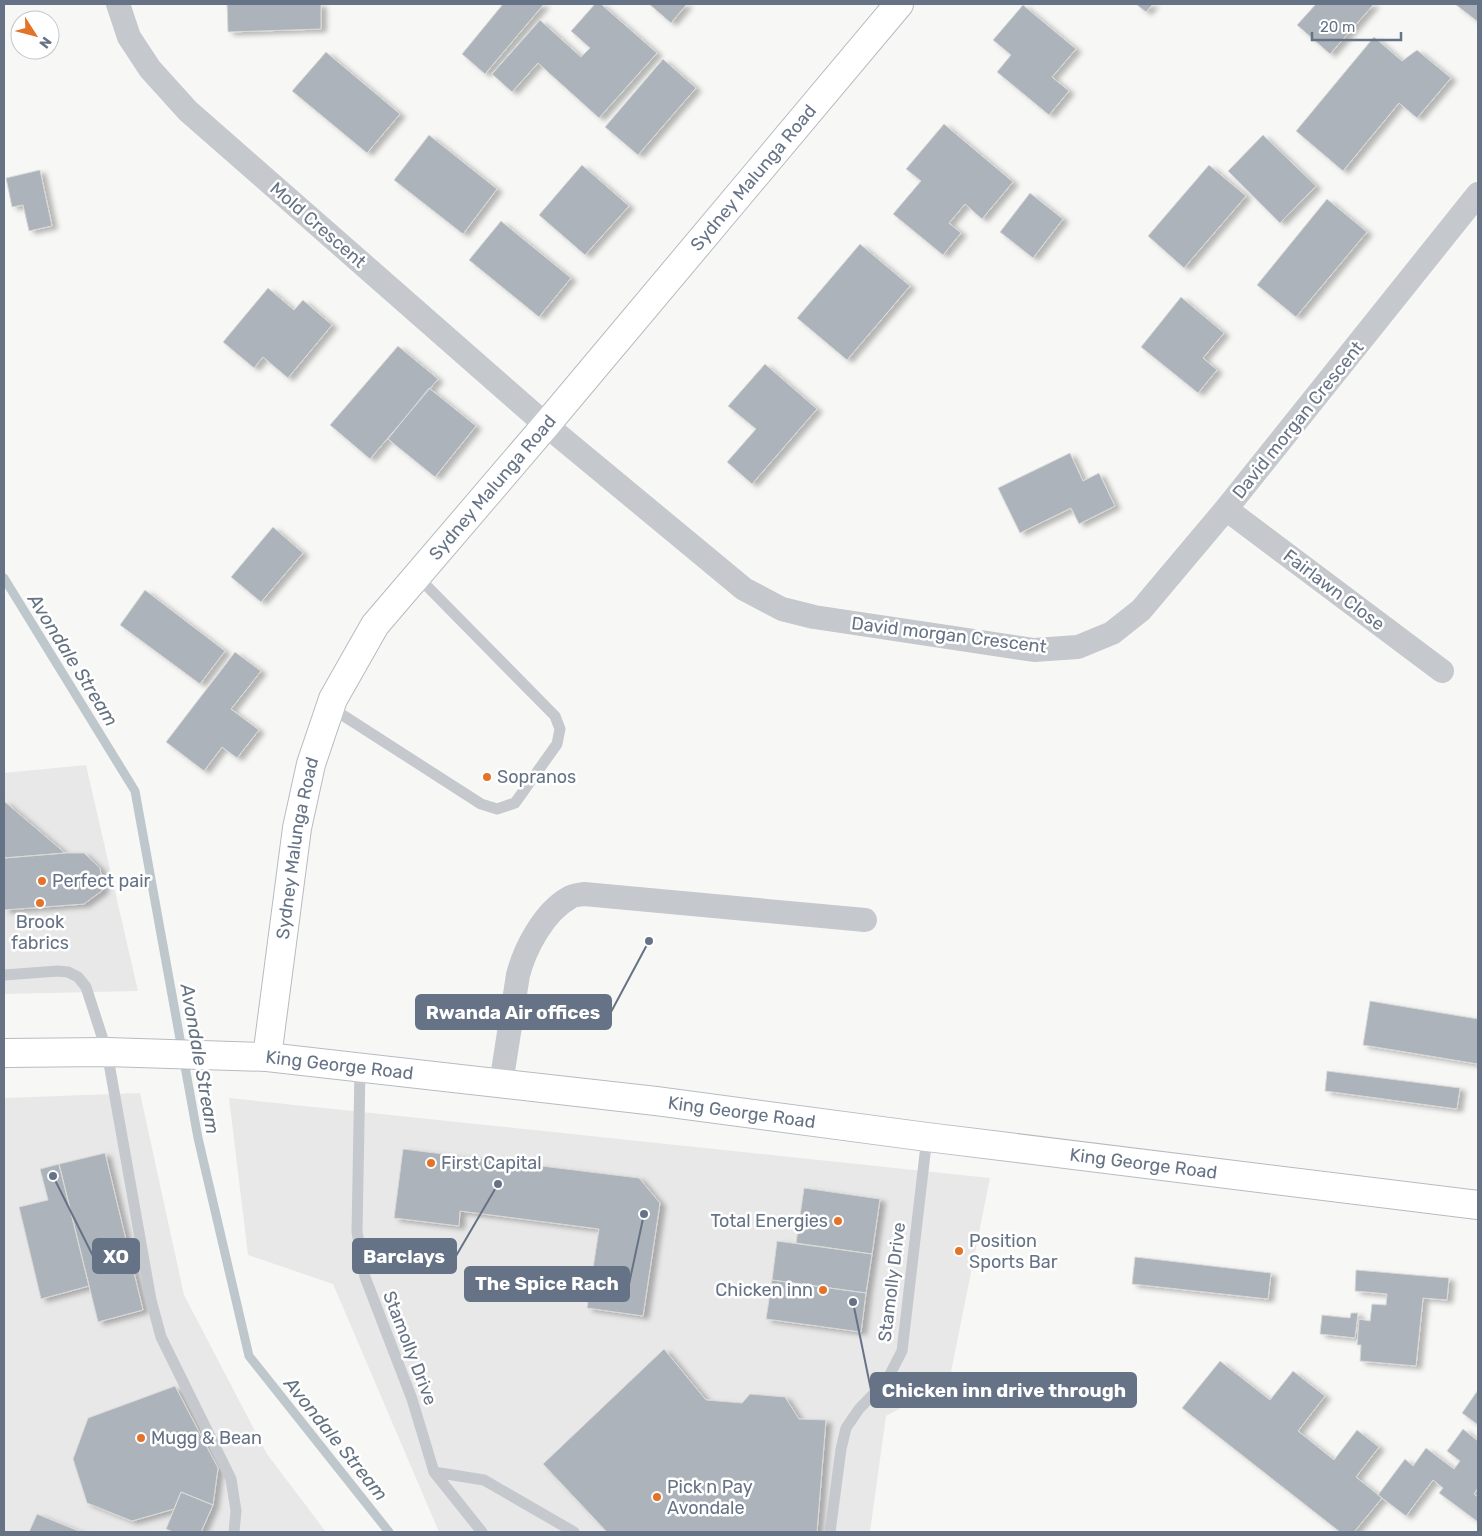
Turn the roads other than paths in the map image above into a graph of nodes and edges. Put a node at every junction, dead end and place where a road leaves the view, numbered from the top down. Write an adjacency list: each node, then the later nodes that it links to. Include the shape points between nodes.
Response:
1 (118, 4): 4 (street, Mold Crescent, via 128,37 150,69 188,111)
2 (899, 4): 4 (main road, Sydney Malunga Road)
3 (1478, 194): 5 (street, David morgan Crescent)
4 (546, 425): 5 (street, David morgan Crescent, via 744,589 782,609 814,617 1034,650 1078,647 1112,633 1141,610); 6 (main road, Sydney Malunga Road)
5 (1226, 509): 7 (street, Fairlawn Close)
6 (417, 576): 8 (main road, Sydney Malunga Road, via 375,625); 8 (lane, via 555,716 560,729 557,744 515,803 497,809 480,804)
7 (1442, 671)
8 (330, 706): 13 (main road, Sydney Malunga Road, via 311,764 297,828)
9 (866, 920): 15 (street, via 584,894 570,897 549,915 532,939 522,962)
10 (4, 975): 11 (lane, via 58,971 78,977 86,987)
11 (108, 1052): 12 (main road, King George Road); 13 (main road, King George Road); 19 (lane, via 151,1300 161,1337 232,1479 236,1511)
12 (4, 1053)
13 (267, 1057): 14 (main road, King George Road)
14 (360, 1068): 15 (main road, King George Road); 18 (lane, Stamolly Drive, via 357,1232 364,1277 412,1399)
15 (501, 1084): 16 (main road, King George Road)
16 (928, 1137): 17 (main road, King George Road); 22 (lane, Stamolly Drive, via 902,1351 887,1380 846,1428)
17 (1478, 1205)
18 (434, 1472): 20 (lane, Stamolly Drive); 21 (lane, via 484,1480)
19 (234, 1532)
20 (482, 1532)
21 (574, 1532)
22 (830, 1532)

